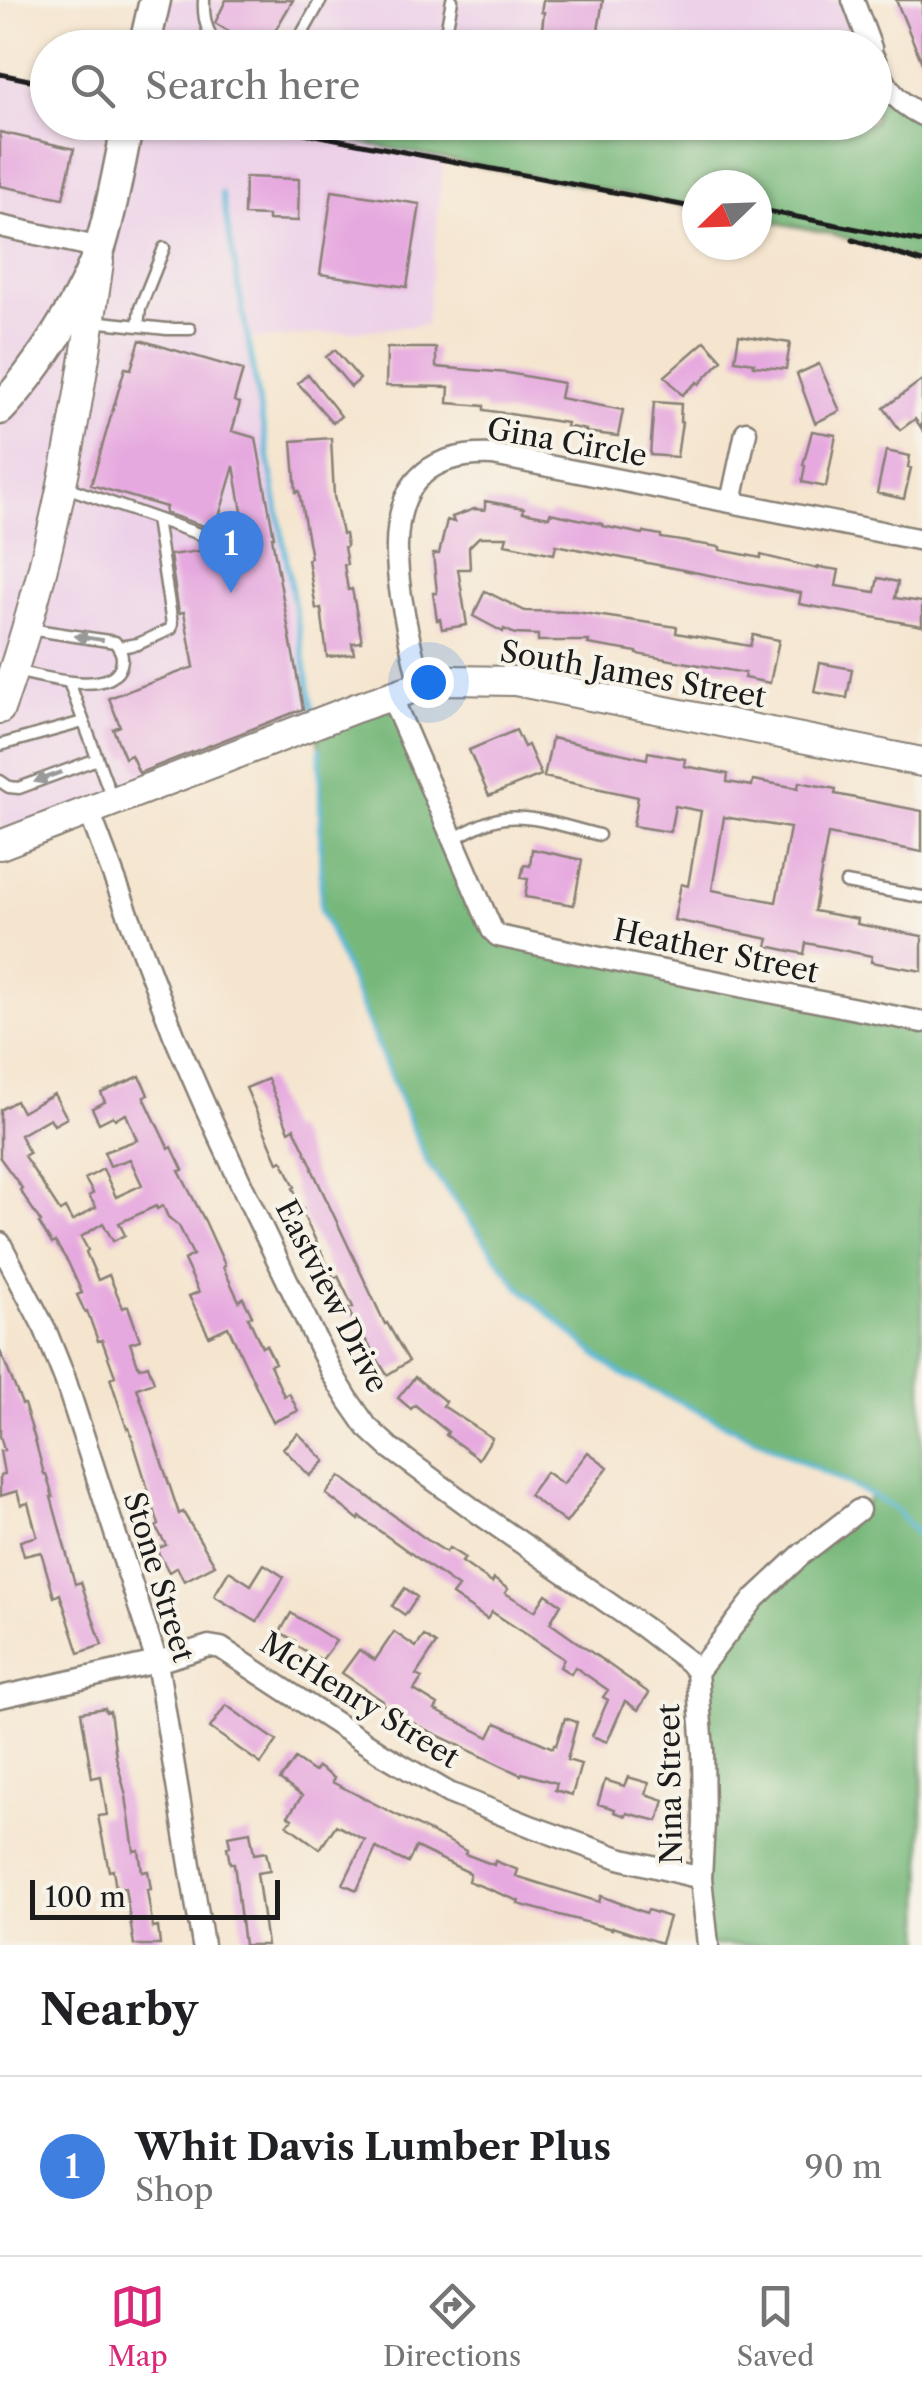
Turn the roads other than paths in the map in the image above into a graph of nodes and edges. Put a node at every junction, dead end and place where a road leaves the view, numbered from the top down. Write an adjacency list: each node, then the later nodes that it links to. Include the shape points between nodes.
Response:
1 (155, 0): 6 (main road)
2 (204, 0): 7 (lane)
3 (321, 0): 8 (lane)
4 (452, 0): 9 (lane)
5 (853, 0): 10 (street)
6 (148, 30)
7 (208, 30)
8 (304, 30)
9 (446, 30)
10 (864, 30)
11 (892, 95): 12 (street)
12 (922, 115)
13 (124, 140): 15 (main road)
14 (0, 226): 15 (street)
15 (100, 248): 17 (street); 20 (main road, via 58,330)
16 (164, 248): 18 (lane)
17 (91, 321): 18 (lane); 22 (street)
18 (138, 326): 19 (lane)
19 (190, 329)
20 (0, 409)
21 (746, 432): 23 (street)
22 (62, 485): 24 (lane); 27 (street)
23 (731, 502): 26 (street, Gina Circle); 31 (street, Gina Circle, via 492,456 442,462 406,496 395,536)
24 (156, 519): 25 (lane); 28 (lane, via 171,629)
25 (199, 534)
26 (922, 540)
27 (27, 628): 28 (lane, one-way to 27); 29 (street)
28 (119, 647): 30 (lane, via 120,669 111,679)
29 (14, 671): 30 (lane); 33 (street)
30 (69, 682): 34 (lane)
31 (420, 686): 32 (street, South James Street); 37 (street, South James Street, via 515,682)
32 (391, 696): 39 (street, South James Street); 41 (street)
33 (0, 709)
34 (83, 722): 35 (lane); 36 (lane)
35 (0, 745)
36 (97, 759): 38 (lane, one-way to 38, via 19,788); 39 (lane)
37 (922, 762)
38 (0, 781)
39 (101, 807): 42 (street, South James Street); 49 (street, Eastview Drive, via 174,1035 348,1401 390,1448)
40 (599, 835): 41 (lane, via 502,818)
41 (452, 838): 45 (street, Heather Street, via 498,936)
42 (0, 846)
43 (846, 883): 44 (lane)
44 (922, 897)
45 (922, 1022)
46 (0, 1243): 48 (street, Stone Street, via 64,1379)
47 (859, 1510): 49 (street, Nina Street, via 755,1598)
48 (157, 1662): 50 (street, McHenry Street); 51 (street, McHenry Street, via 221,1648 449,1792 618,1858); 52 (street, Stone Street)
49 (697, 1672): 51 (street, Nina Street)
50 (0, 1697)
51 (701, 1878): 53 (street, Nina Street)
52 (203, 1945)
53 (708, 1945)

